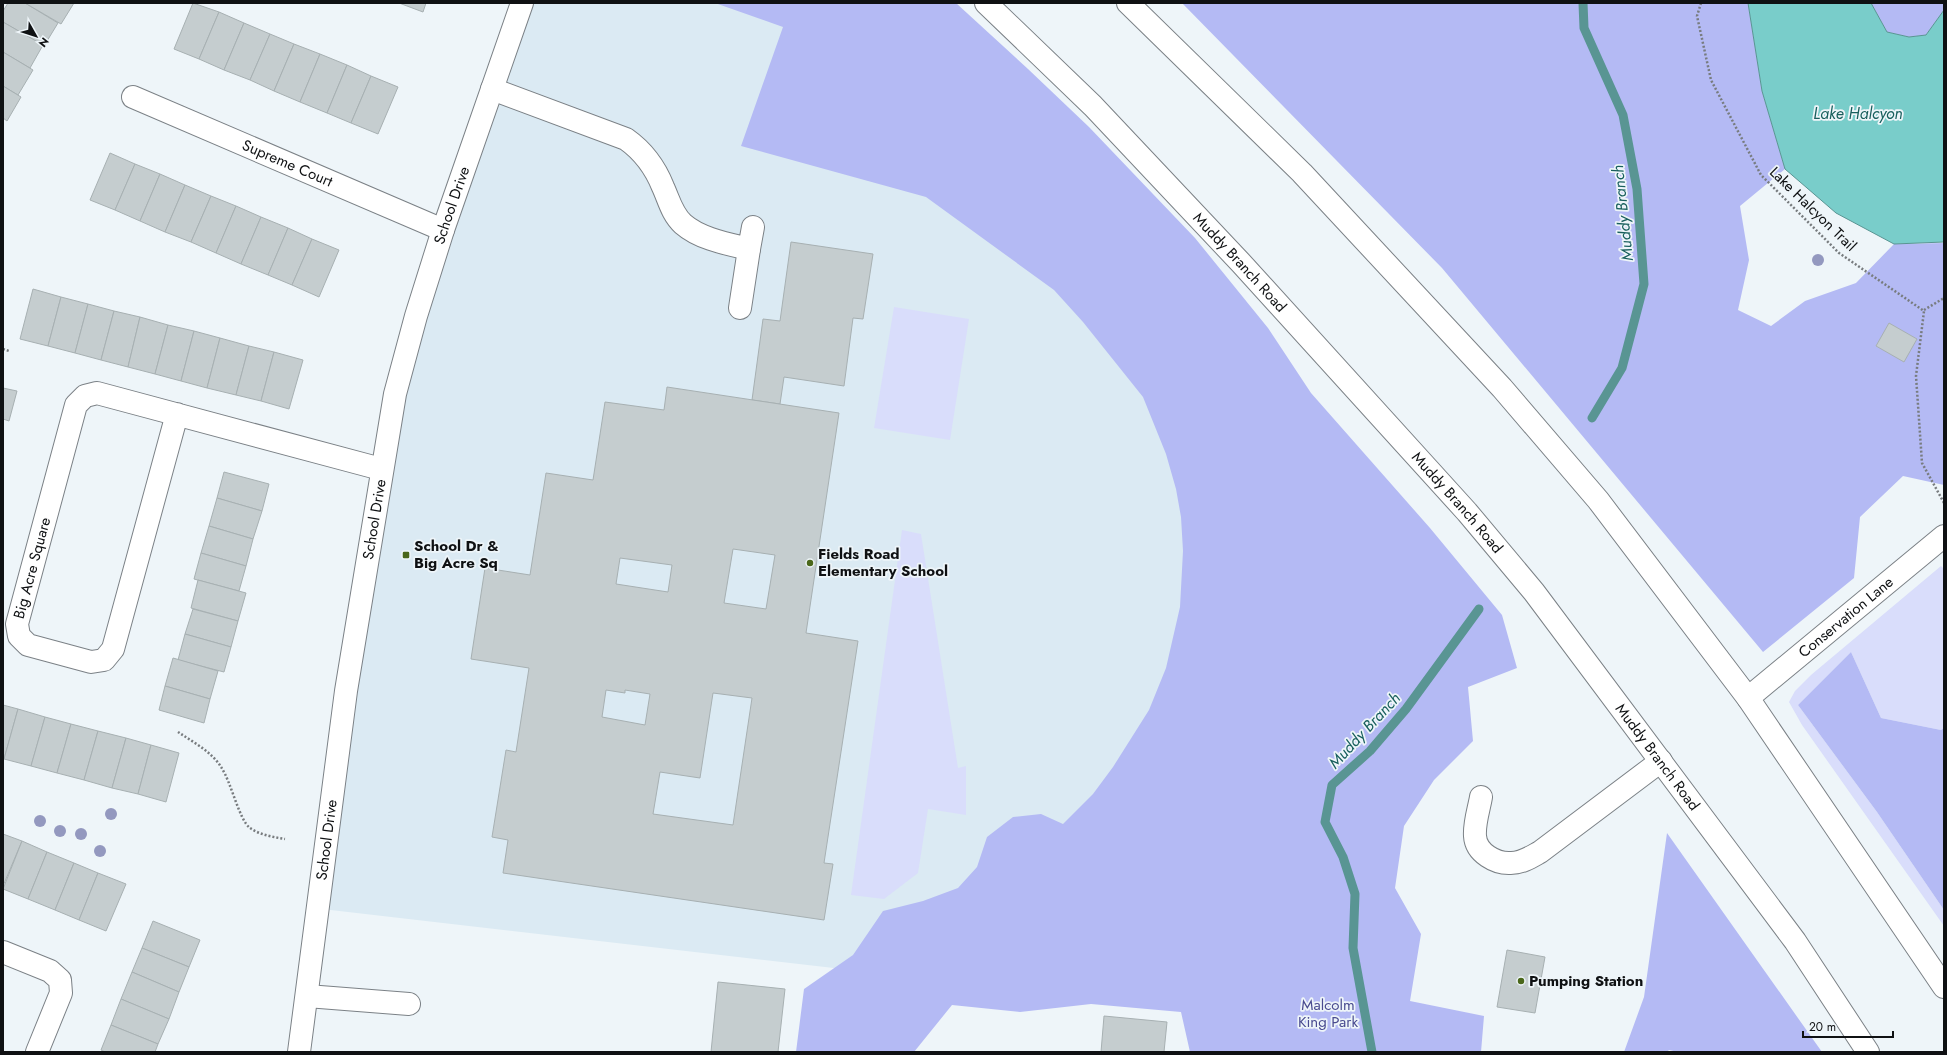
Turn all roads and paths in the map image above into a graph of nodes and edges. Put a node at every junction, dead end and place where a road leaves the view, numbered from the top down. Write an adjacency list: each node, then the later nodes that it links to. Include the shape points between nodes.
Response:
1 (522, 3): 5 (main road, School Drive)
2 (986, 3): 21 (main road, Muddy Branch Road, via 1103,117 1241,263 1467,512 1534,592)
3 (1128, 3): 19 (main road, via 1302,173 1502,388 1598,500)
4 (1700, 3): 12 (path, Lake Halcyon Trail, via 1697,16 1711,80 1761,175 1839,253)
5 (492, 89): 8 (main road, School Drive); 9 (main road, via 626,139 639,148 652,166 673,212 684,225 725,243)
6 (133, 97): 8 (main road, Supreme Court)
7 (753, 227): 9 (main road)
8 (443, 230): 16 (main road, School Drive, via 394,394)
9 (749, 249): 11 (main road)
10 (1944, 298): 12 (path)
11 (740, 308)
12 (1924, 311): 17 (path, via 1916,376 1922,463)
13 (3, 349): 14 (path)
14 (9, 351)
15 (177, 414): 15 (main road, Big Acre Square, via 97,393 85,396 76,405 17,624 19,636 28,646 91,662 104,660 113,649); 16 (main road, Big Acre Square)
16 (381, 469): 26 (main road, School Drive, via 346,691)
17 (1944, 503)
18 (1944, 536): 19 (main road, Conservation Lane)
19 (1748, 698): 25 (main road)
20 (178, 732): 23 (path, via 221,765 230,781 241,816 249,827 263,835)
21 (1661, 760): 22 (main road, via 1540,852 1511,863 1498,861 1486,855 1477,846 1475,836); 30 (main road, Muddy Branch Road, via 1795,941)
22 (1481, 797)
23 (285, 839)
24 (3, 952): 28 (main road, via 50,971 60,980 61,993)
25 (1944, 987)
26 (307, 996): 27 (main road); 29 (main road, School Drive)
27 (409, 1004)
28 (37, 1052)
29 (299, 1052)
30 (1868, 1052)

